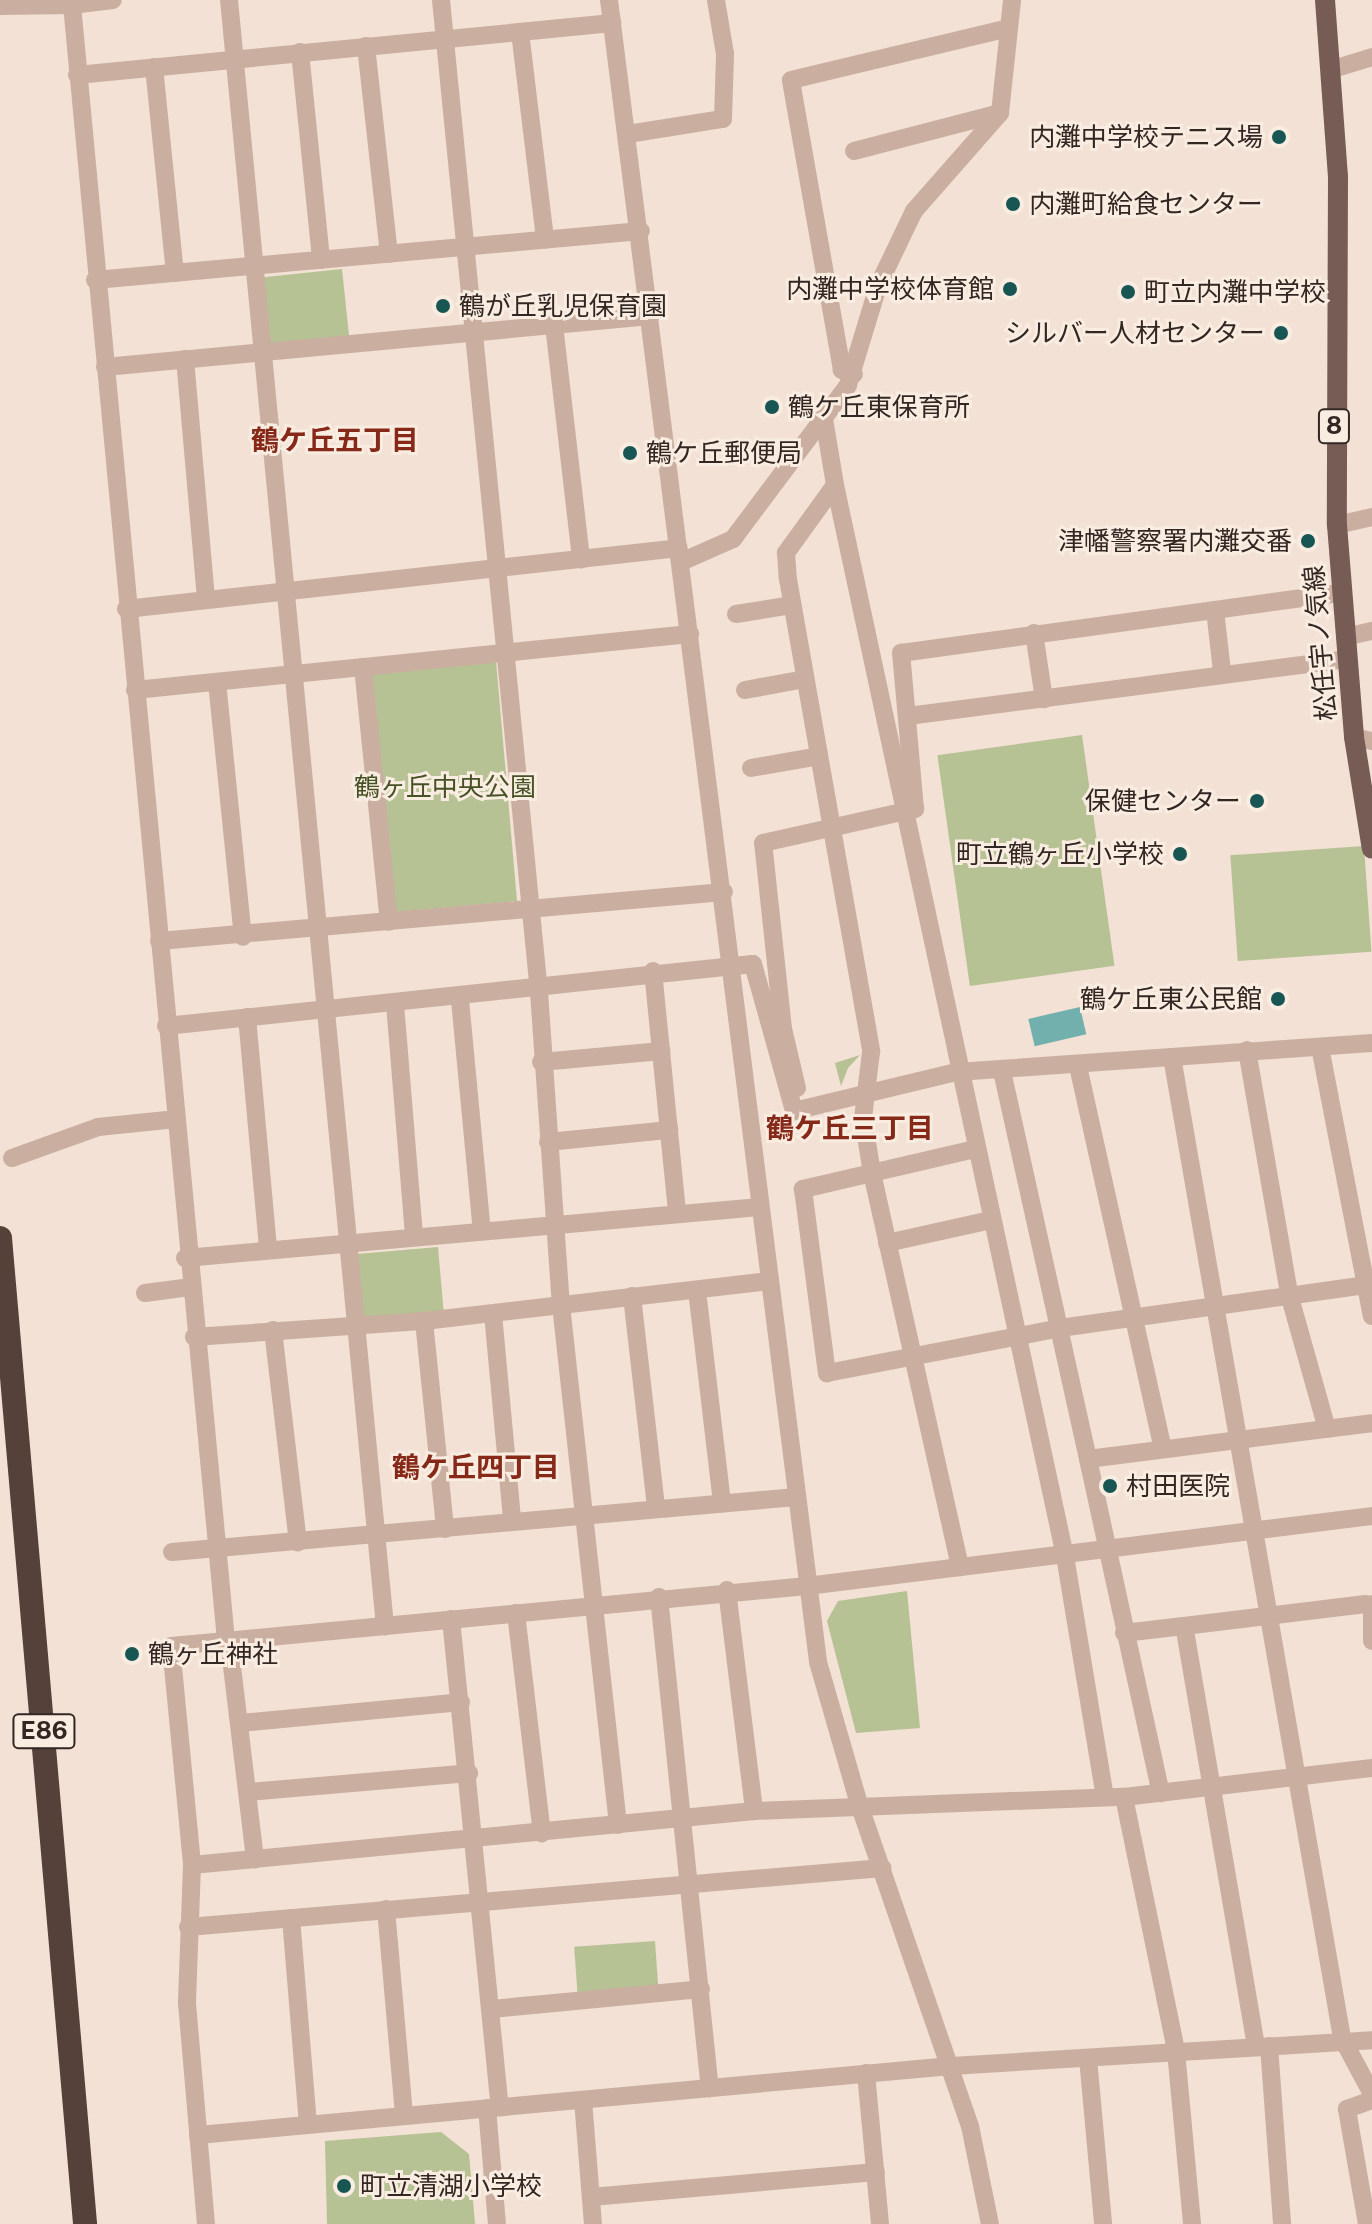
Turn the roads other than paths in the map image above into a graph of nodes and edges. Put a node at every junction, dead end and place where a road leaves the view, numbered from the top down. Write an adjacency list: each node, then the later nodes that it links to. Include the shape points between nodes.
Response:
1 (113, 0): 8 (street)
2 (229, 0): 17 (street)
3 (441, 0): 13 (street)
4 (609, 0): 10 (street)
5 (716, 0): 22 (street, via 725,54 723,119)
6 (1012, 0): 11 (street)
7 (1325, 0): 19 (main road, 松任宇ノ気線 / 8)
8 (72, 5): 9 (street); 20 (street)
9 (0, 6)
10 (612, 23): 12 (street); 22 (street)
11 (1009, 28): 21 (street); 38 (street, via 791,80 842,370)
12 (520, 32): 13 (street); 25 (street)
13 (445, 39): 14 (street); 26 (street)
14 (366, 46): 15 (street); 27 (street)
15 (300, 52): 17 (street); 28 (street)
16 (1372, 57): 19 (street)
17 (235, 59): 18 (street); 29 (street)
18 (154, 67): 20 (street); 30 (street)
19 (1330, 70): 42 (main road, 松任宇ノ気線 / 8, via 1338,176)
20 (77, 75): 31 (street)
21 (1000, 113): 23 (street); 38 (street, via 914,211 878,286)
22 (628, 134): 24 (street)
23 (854, 151)
24 (641, 231): 25 (street); 32 (street)
25 (545, 239): 26 (street)
26 (464, 247): 27 (street); 34 (street)
27 (389, 254): 28 (street)
28 (321, 260): 29 (street)
29 (257, 265): 30 (street); 35 (street)
30 (175, 273): 31 (street)
31 (95, 280): 37 (street)
32 (651, 316): 33 (street); 43 (street)
33 (554, 325): 34 (street); 44 (street)
34 (475, 332): 35 (street); 45 (street)
35 (264, 352): 36 (street); 46 (street)
36 (185, 359): 37 (street); 48 (street)
37 (105, 367): 50 (street)
38 (854, 374): 39 (street)
39 (824, 419): 40 (street); 43 (street, via 733,539)
40 (835, 485): 49 (street, via 786,553); 71 (street)
41 (1372, 517): 42 (street)
42 (1337, 525): 47 (main road, 松任宇ノ気線 / 8)
43 (680, 555): 44 (street); 55 (street)
44 (581, 559): 45 (street)
45 (494, 568): 46 (street); 57 (street)
46 (288, 591): 48 (street); 61 (street)
47 (1341, 593): 51 (street); 56 (main road, 松任宇ノ気線 / 8)
48 (206, 600): 50 (street)
49 (792, 605): 52 (street); 62 (street)
50 (126, 609): 64 (street)
51 (1215, 610): 54 (street); 60 (street)
52 (736, 614)
53 (1372, 631): 56 (street)
54 (1034, 633): 66 (street); 67 (street, via 901,653)
55 (690, 634): 57 (street); 74 (street)
56 (1345, 637): 58 (main road, 松任宇ノ気線 / 8)
57 (501, 653): 59 (street); 75 (street)
58 (1348, 659): 60 (street); 68 (main road, 松任宇ノ気線 / 8)
59 (363, 667): 61 (street); 76 (street)
60 (1222, 671): 66 (street)
61 (297, 674): 63 (street); 77 (street)
62 (805, 679): 65 (street); 69 (street)
63 (217, 682): 64 (street); 78 (street)
64 (135, 690): 79 (street)
65 (745, 690)
66 (1044, 699): 67 (street)
67 (908, 716): 71 (street, via 915,809)
68 (1363, 739): 73 (main road, 松任宇ノ気線 / 8)
69 (819, 756): 70 (street); 72 (street)
70 (751, 768)
71 (901, 813): 72 (street); 96 (street)
72 (832, 826): 97 (street, via 871,1052); 98 (street, via 763,843 783,1029)
73 (1372, 849)
74 (724, 892): 75 (street); 80 (street)
75 (527, 910): 76 (street); 82 (street)
76 (389, 922): 77 (street)
77 (319, 927): 78 (street); 85 (street)
78 (243, 937): 79 (street)
79 (159, 941): 87 (street)
80 (730, 962): 81 (street); 98 (street, via 753,964 771,1046 794,1111); 105 (street)
81 (653, 971): 82 (street); 91 (street)
82 (539, 992): 83 (street); 93 (street)
83 (460, 1000): 84 (street); 109 (street)
84 (395, 1004): 85 (street); 110 (street)
85 (326, 1009): 86 (street); 112 (street)
86 (247, 1017): 87 (street); 114 (street)
87 (166, 1026): 99 (street)
88 (1372, 1043): 89 (street)
89 (1320, 1047): 90 (street); 117 (street)
90 (1247, 1050): 92 (street); 121 (street)
91 (661, 1051): 93 (street); 100 (street)
92 (1172, 1057): 94 (street); 124 (street)
93 (541, 1062): 101 (street)
94 (1078, 1066): 95 (street); 127 (street)
95 (1002, 1071): 96 (street); 130 (street)
96 (957, 1072): 97 (street); 102 (street)
97 (865, 1089): 98 (street); 104 (street)
98 (802, 1109)
99 (177, 1119): 103 (street, via 98,1127); 115 (street)
100 (669, 1130): 101 (street); 106 (street)
101 (548, 1142): 108 (street)
102 (975, 1149): 104 (street); 107 (street)
103 (12, 1158)
104 (872, 1173): 113 (street); 134 (street, via 803,1189 827,1373)
105 (760, 1207): 106 (street); 116 (street)
106 (677, 1212): 108 (street)
107 (991, 1220): 113 (street); 132 (street)
108 (555, 1226): 109 (street); 123 (street)
109 (482, 1231): 110 (street)
110 (414, 1236): 112 (street)
111 (0, 1238): 210 (highway, E86)
112 (346, 1243): 114 (street); 129 (street)
113 (887, 1243): 134 (street)
114 (268, 1250): 115 (street)
115 (185, 1258): 118 (street)
116 (770, 1281): 119 (street); 140 (street)
117 (1366, 1284): 121 (street); 126 (street)
118 (190, 1287): 120 (street); 133 (street)
119 (697, 1290): 122 (street); 141 (street)
120 (145, 1293)
121 (1289, 1294): 124 (street); 136 (street)
122 (632, 1296): 123 (street); 142 (street)
123 (561, 1305): 125 (street); 143 (street)
124 (1215, 1306): 127 (street); 137 (street)
125 (493, 1314): 128 (street); 145 (street)
126 (1372, 1316)
127 (1136, 1319): 130 (street); 138 (street)
128 (424, 1321): 129 (street); 146 (street)
129 (355, 1326): 131 (street); 148 (street)
130 (1060, 1328): 132 (street); 139 (street)
131 (273, 1330): 133 (street); 149 (street)
132 (1018, 1336): 134 (street); 153 (street)
133 (194, 1337): 150 (street)
134 (914, 1358): 154 (street)
135 (1372, 1423): 136 (street)
136 (1327, 1429): 137 (street)
137 (1237, 1439): 138 (street); 147 (street)
138 (1163, 1449): 139 (street)
139 (1088, 1459): 151 (street)
140 (797, 1497): 141 (street); 155 (street)
141 (722, 1504): 142 (street)
142 (656, 1507): 143 (street)
143 (586, 1513): 145 (street); 158 (street)
144 (1372, 1516): 147 (street)
145 (512, 1519): 146 (street)
146 (445, 1529): 148 (street)
147 (1252, 1529): 151 (street); 161 (street)
148 (376, 1537): 149 (street); 164 (street)
149 (298, 1543): 150 (street)
150 (217, 1551): 152 (street); 166 (street)
151 (1106, 1551): 153 (street); 165 (street)
152 (172, 1552)
153 (1065, 1556): 154 (street); 176 (street)
154 (960, 1567): 155 (street)
155 (807, 1586): 156 (street); 178 (street, via 818,1662)
156 (727, 1590): 157 (street); 179 (street)
157 (659, 1597): 158 (street); 180 (street)
158 (594, 1604): 160 (street); 181 (street)
159 (1369, 1604): 161 (street); 167 (street)
160 (516, 1613): 162 (street); 182 (street)
161 (1267, 1615): 163 (street); 172 (street)
162 (451, 1619): 164 (street); 168 (street)
163 (1184, 1626): 165 (street); 173 (street)
164 (385, 1627): 166 (street)
165 (1124, 1633): 175 (street)
166 (227, 1641): 169 (street); 185 (street, via 171,1646)
167 (1372, 1641)
168 (461, 1702): 169 (street); 171 (street)
169 (240, 1723): 174 (street)
170 (1372, 1768): 172 (street)
171 (469, 1773): 174 (street); 183 (street)
172 (1296, 1777): 173 (street); 194 (street)
173 (1215, 1785): 175 (street); 196 (street)
174 (249, 1792): 184 (street)
175 (1161, 1793): 177 (street)
176 (1105, 1797): 177 (street); 178 (street)
177 (1124, 1797): 197 (street)
178 (859, 1804): 179 (street); 186 (street)
179 (754, 1811): 180 (street)
180 (685, 1819): 181 (street); 187 (street)
181 (618, 1825): 182 (street)
182 (542, 1833): 183 (street)
183 (476, 1840): 184 (street); 188 (street)
184 (255, 1859): 185 (street)
185 (192, 1865): 191 (street)
186 (882, 1868): 187 (street); 199 (street)
187 (691, 1883): 188 (street); 192 (street)
188 (480, 1902): 189 (street); 193 (street)
189 (386, 1909): 190 (street); 205 (street)
190 (291, 1918): 191 (street); 206 (street)
191 (188, 1927): 207 (street)
192 (701, 1989): 193 (street); 201 (street)
193 (491, 2009): 204 (street)
194 (1342, 2038): 195 (street); 196 (street); 202 (street)
195 (1372, 2040)
196 (1262, 2046): 197 (street); 218 (street)
197 (1176, 2051): 198 (street); 217 (street)
198 (1088, 2058): 199 (street); 216 (street)
199 (951, 2066): 200 (street); 215 (street)
200 (866, 2073): 201 (street); 208 (street)
201 (710, 2088): 203 (street)
202 (1372, 2097): 219 (street, via 1347,2109)
203 (583, 2100): 204 (street); 209 (street)
204 (493, 2107): 205 (street); 212 (street)
205 (404, 2115): 206 (street)
206 (308, 2124): 207 (street)
207 (198, 2135): 211 (street)
208 (876, 2172): 209 (street); 214 (street)
209 (591, 2197): 213 (street)
210 (85, 2224)
211 (206, 2224)
212 (497, 2224)
213 (593, 2224)
214 (880, 2224)
215 (990, 2224)
216 (1103, 2224)
217 (1192, 2224)
218 (1282, 2224)
219 (1367, 2224)

